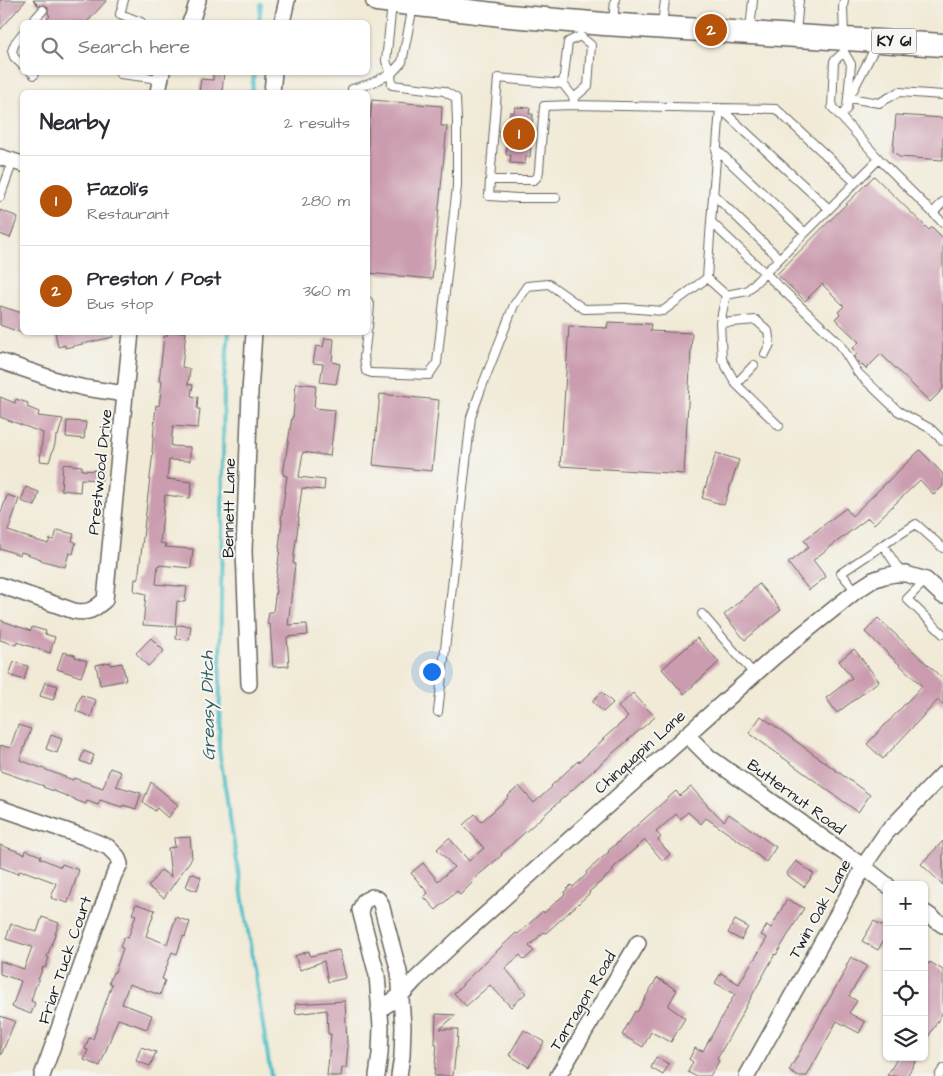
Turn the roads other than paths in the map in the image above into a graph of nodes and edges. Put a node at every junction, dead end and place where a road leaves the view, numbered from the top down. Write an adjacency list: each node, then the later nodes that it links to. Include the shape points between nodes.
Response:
1 (124, 0): 12 (lane, via 120,14)
2 (198, 0): 13 (street)
3 (287, 0): 14 (street)
4 (615, 0): 15 (lane)
5 (665, 0): 16 (lane)
6 (753, 0): 18 (lane)
7 (799, 0): 19 (lane)
8 (844, 0): 23 (lane)
9 (394, 2): 17 (main road, KY 61, via 468,8); 25 (lane, via 386,61); 25 (lane, via 402,62)
10 (44, 10): 11 (lane)
11 (34, 20)
12 (136, 20)
13 (191, 20)
14 (282, 20)
15 (613, 24): 16 (main road, KY 61); 17 (main road, KY 61)
16 (662, 27): 18 (main road, KY 61)
17 (581, 29): 29 (lane, via 568,42); 34 (lane, via 591,45 588,86)
18 (750, 33): 19 (main road, KY 61)
19 (796, 35): 23 (main road, KY 61)
20 (20, 37): 24 (lane, via 12,51)
21 (879, 40): 22 (main road, KY 61); 23 (main road, KY 61); 33 (lane)
22 (943, 44)
23 (844, 45): 33 (lane, via 852,64); 36 (lane, via 834,61 832,107)
24 (20, 63)
25 (391, 74): 31 (lane); 58 (lane, via 392,85 444,91 456,98 457,186 437,363 429,375 366,371)
26 (125, 75): 28 (lane)
27 (274, 75): 30 (street)
28 (160, 82)
29 (563, 84): 34 (lane); 40 (lane, via 498,78)
30 (272, 90)
31 (352, 90)
32 (943, 95): 33 (lane, via 899,92 879,102)
33 (849, 98): 36 (lane)
34 (573, 101): 35 (lane); 40 (lane, via 544,106 539,170 534,180)
35 (720, 108): 37 (lane); 41 (lane, via 776,109); 46 (lane)
36 (842, 117): 38 (lane)
37 (716, 149): 42 (lane); 50 (lane)
38 (879, 159): 41 (lane); 47 (lane)
39 (12, 161): 43 (lane)
40 (490, 180): 44 (lane, via 489,196)
41 (855, 182): 46 (lane)
42 (713, 194): 48 (lane); 51 (lane)
43 (0, 197)
44 (556, 198)
45 (943, 202): 47 (lane)
46 (829, 209): 50 (lane)
47 (932, 212): 49 (lane)
48 (711, 222): 52 (lane); 53 (lane)
49 (943, 223)
50 (805, 233): 51 (lane)
51 (779, 258): 52 (lane)
52 (765, 273): 54 (lane, via 747,291); 65 (lane, via 838,343 858,373 891,405 931,429)
53 (706, 278): 54 (lane); 77 (lane, via 663,311 584,308 549,284 527,286 514,305 471,417)
54 (726, 295): 55 (lane)
55 (720, 324): 59 (lane, via 756,320 768,331 770,344); 62 (lane, via 722,359)
56 (131, 335): 63 (street, Prestwood Drive)
57 (254, 335): 76 (street, Bennett Lane, via 244,551)
58 (367, 335)
59 (765, 354)
60 (0, 361): 63 (street, via 68,384)
61 (754, 364): 62 (lane)
62 (736, 384): 64 (lane)
63 (125, 394): 70 (street, Prestwood Drive, via 105,600 82,613)
64 (779, 426)
65 (943, 441)
66 (883, 545): 67 (lane, via 916,524); 68 (lane); 71 (lane, via 842,573)
67 (943, 548)
68 (902, 574): 69 (street, Chinquapin Lane); 71 (street, Chinquapin Lane, via 873,580)
69 (926, 580): 72 (street, Chinquapin Lane); 74 (lane, via 907,599)
70 (0, 585)
71 (856, 591): 75 (street, Chinquapin Lane)
72 (943, 596)
73 (702, 614): 75 (lane)
74 (943, 634)
75 (754, 674): 78 (street, Chinquapin Lane)
76 (249, 684)
77 (438, 712)
78 (687, 735): 81 (street, Butternut Road, via 709,757); 86 (street, Chinquapin Lane, via 474,925)
79 (943, 774): 81 (street, Twin Oak Lane, via 886,833)
80 (0, 808): 89 (street, Friar Tuck Court, via 108,847 120,864)
81 (864, 867): 82 (street, Butternut Road); 93 (street, Twin Oak Lane)
82 (883, 882)
83 (928, 915): 84 (street)
84 (943, 925)
85 (638, 943): 92 (street, Tarragon Road)
86 (401, 995): 87 (street, Chinquapin Lane); 87 (street, via 399,972 381,904 372,897 364,901 360,910 377,975); 91 (street, via 403,1026)
87 (380, 1010): 90 (street)
88 (943, 1069): 94 (lane)
89 (42, 1076)
90 (377, 1076)
91 (399, 1076)
92 (558, 1076)
93 (747, 1076)
94 (939, 1076)

